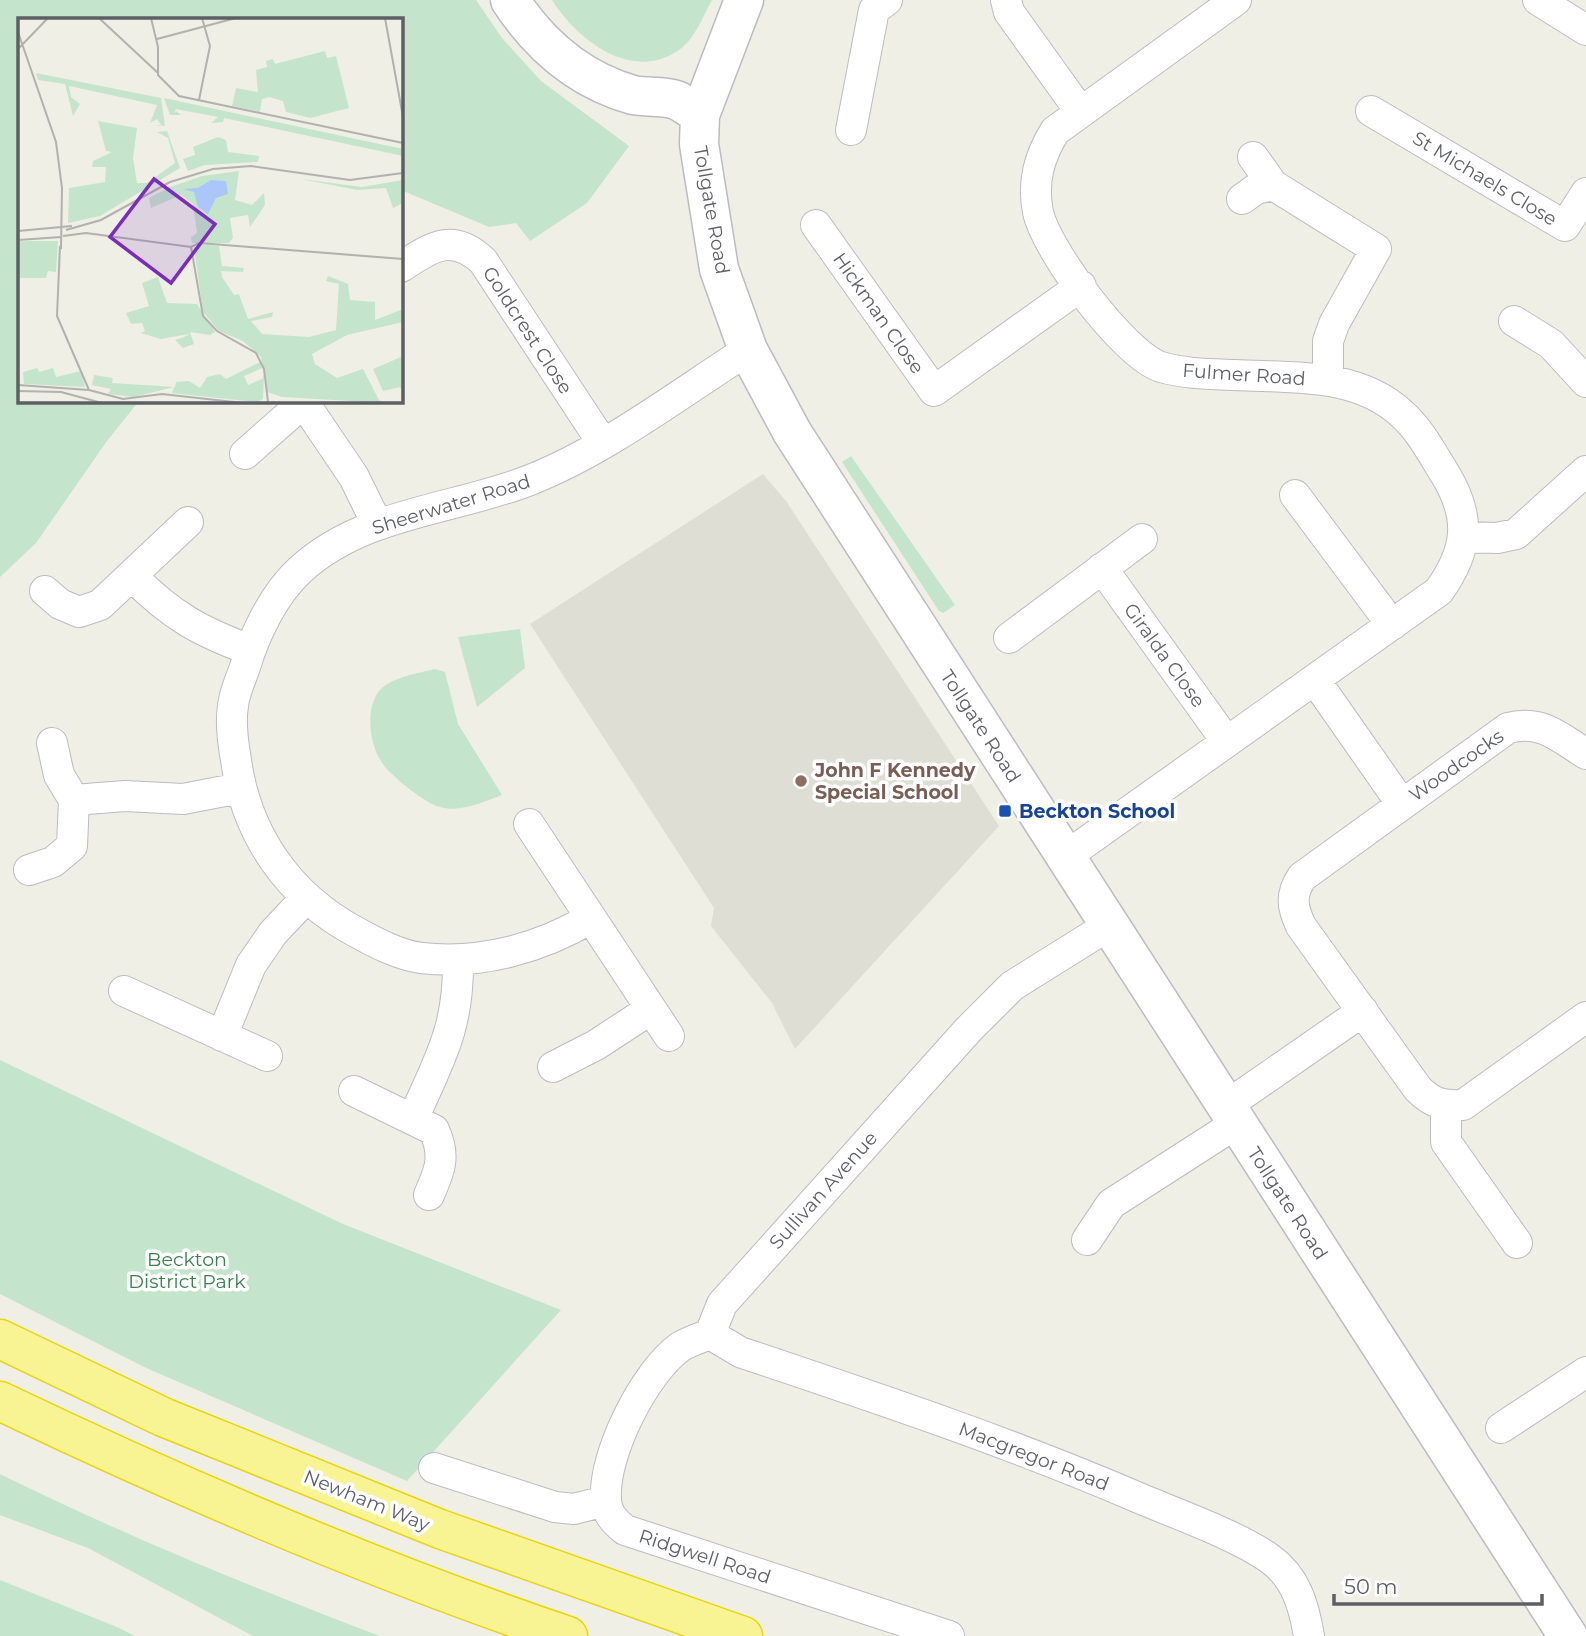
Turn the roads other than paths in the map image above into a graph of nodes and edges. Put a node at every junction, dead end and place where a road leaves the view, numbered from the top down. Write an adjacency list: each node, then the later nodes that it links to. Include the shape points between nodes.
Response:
1 (510, 0): 10 (street, via 536,35 583,74 636,96 676,100)
2 (744, 0): 10 (street)
3 (887, 0): 11 (street, via 874,10)
4 (1236, 0): 8 (street, Fulmer Road)
5 (1538, 0): 7 (street)
6 (1011, 4): 8 (street)
7 (1586, 30)
8 (1080, 111): 18 (street, Fulmer Road, via 1055,131 1041,154 1035,183 1038,212 1048,240)
9 (1371, 111): 14 (street, St Michaels Close, via 1565,226)
10 (700, 115): 20 (street, Tollgate Road, via 704,184 719,269)
11 (851, 130)
12 (1253, 157): 13 (street)
13 (1273, 185): 15 (street); 21 (street, via 1376,248 1334,324 1328,341)
14 (1586, 193)
15 (1242, 199)
16 (816, 225): 18 (street, Hickman Close, via 934,391)
17 (402, 266): 24 (street, Goldcrest Close, via 435,247 452,243 470,248)
18 (1081, 286): 21 (street, Fulmer Road, via 1118,337 1158,366 1189,373)
19 (1514, 321): 22 (street, via 1551,344)
20 (748, 350): 24 (street, Sheerwater Road); 46 (street, Tollgate Road, via 792,432)
21 (1328, 379): 30 (street, Fulmer Road, via 1377,395 1402,414 1459,496)
22 (1586, 382)
23 (305, 402): 25 (street); 29 (street, via 354,477)
24 (602, 442): 29 (street, Sheerwater Road, via 529,480)
25 (245, 454)
26 (1586, 471): 30 (street, via 1516,534)
27 (1295, 495): 35 (street)
28 (188, 522): 33 (street)
29 (377, 524): 37 (street, Sheerwater Road, via 300,570 273,604)
30 (1464, 537): 35 (street, Fulmer Road, via 1457,565 1439,591)
31 (1142, 539): 32 (street)
32 (1102, 568): 36 (street); 39 (street, Giralda Close)
33 (133, 577): 34 (street, via 100,605 79,612); 37 (street, via 187,624)
34 (45, 591)
35 (1392, 625): 38 (street, Fulmer Road)
36 (1009, 638)
37 (250, 650): 42 (street, Sheerwater Road, via 233,707)
38 (1315, 680): 39 (street, Fulmer Road); 44 (street, Woodcocks)
39 (1227, 742): 46 (street, Fulmer Road)
40 (52, 743): 43 (street, via 59,775)
41 (1586, 754): 44 (street, Woodcocks, via 1548,730 1525,724 1508,728)
42 (240, 788): 43 (street, via 183,799 125,796); 48 (street, Sheerwater Road, via 260,840)
43 (75, 800): 47 (street, via 72,846 53,862)
44 (1401, 803): 54 (street, Woodcocks, via 1302,877 1294,889 1292,908 1301,926)
45 (529, 824): 49 (street)
46 (1065, 857): 50 (street, Tollgate Road)
47 (29, 870)
48 (305, 899): 51 (street, Sheerwater Road, via 378,944 419,958); 56 (street, via 257,956)
49 (591, 918): 51 (street, Sheerwater Road, via 521,950); 53 (street)
50 (1108, 926): 62 (street, Tollgate Road); 67 (street, Sullivan Avenue, via 1012,986 969,1029 731,1293)
51 (458, 960): 63 (street, via 452,1029)
52 (124, 991): 56 (street)
53 (651, 1009): 57 (street); 59 (street)
54 (1363, 1011): 61 (street, Woodcocks, via 1418,1089 1431,1102); 62 (street)
55 (1586, 1017): 61 (street, via 1463,1105)
56 (222, 1035): 58 (street)
57 (669, 1036)
58 (267, 1056)
59 (553, 1067)
60 (354, 1091): 63 (street)
61 (1446, 1106): 66 (street, via 1446,1142)
62 (1232, 1114): 65 (street, via 1111,1205); 78 (street, Tollgate Road)
63 (413, 1119): 64 (street, via 434,1129 442,1147 442,1165)
64 (429, 1195)
65 (1087, 1240)
66 (1517, 1243)
67 (710, 1334): 73 (street, via 680,1347 643,1387 627,1417 607,1480); 77 (street, Macgregor Road, via 740,1352 1033,1452 1270,1559 1290,1579 1304,1604)
68 (0, 1339): 75 (highway, Newham Way, via 163,1417 440,1529)
69 (1586, 1372): 71 (street)
70 (0, 1401): 74 (highway, via 150,1473 352,1559)
71 (1501, 1428)
72 (434, 1468): 73 (street, via 555,1507 574,1509)
73 (606, 1501): 76 (street, Ridgwell Road, via 612,1519 625,1530)
74 (568, 1636)
75 (743, 1636)
76 (949, 1636)
77 (1309, 1636)
78 (1568, 1636)

